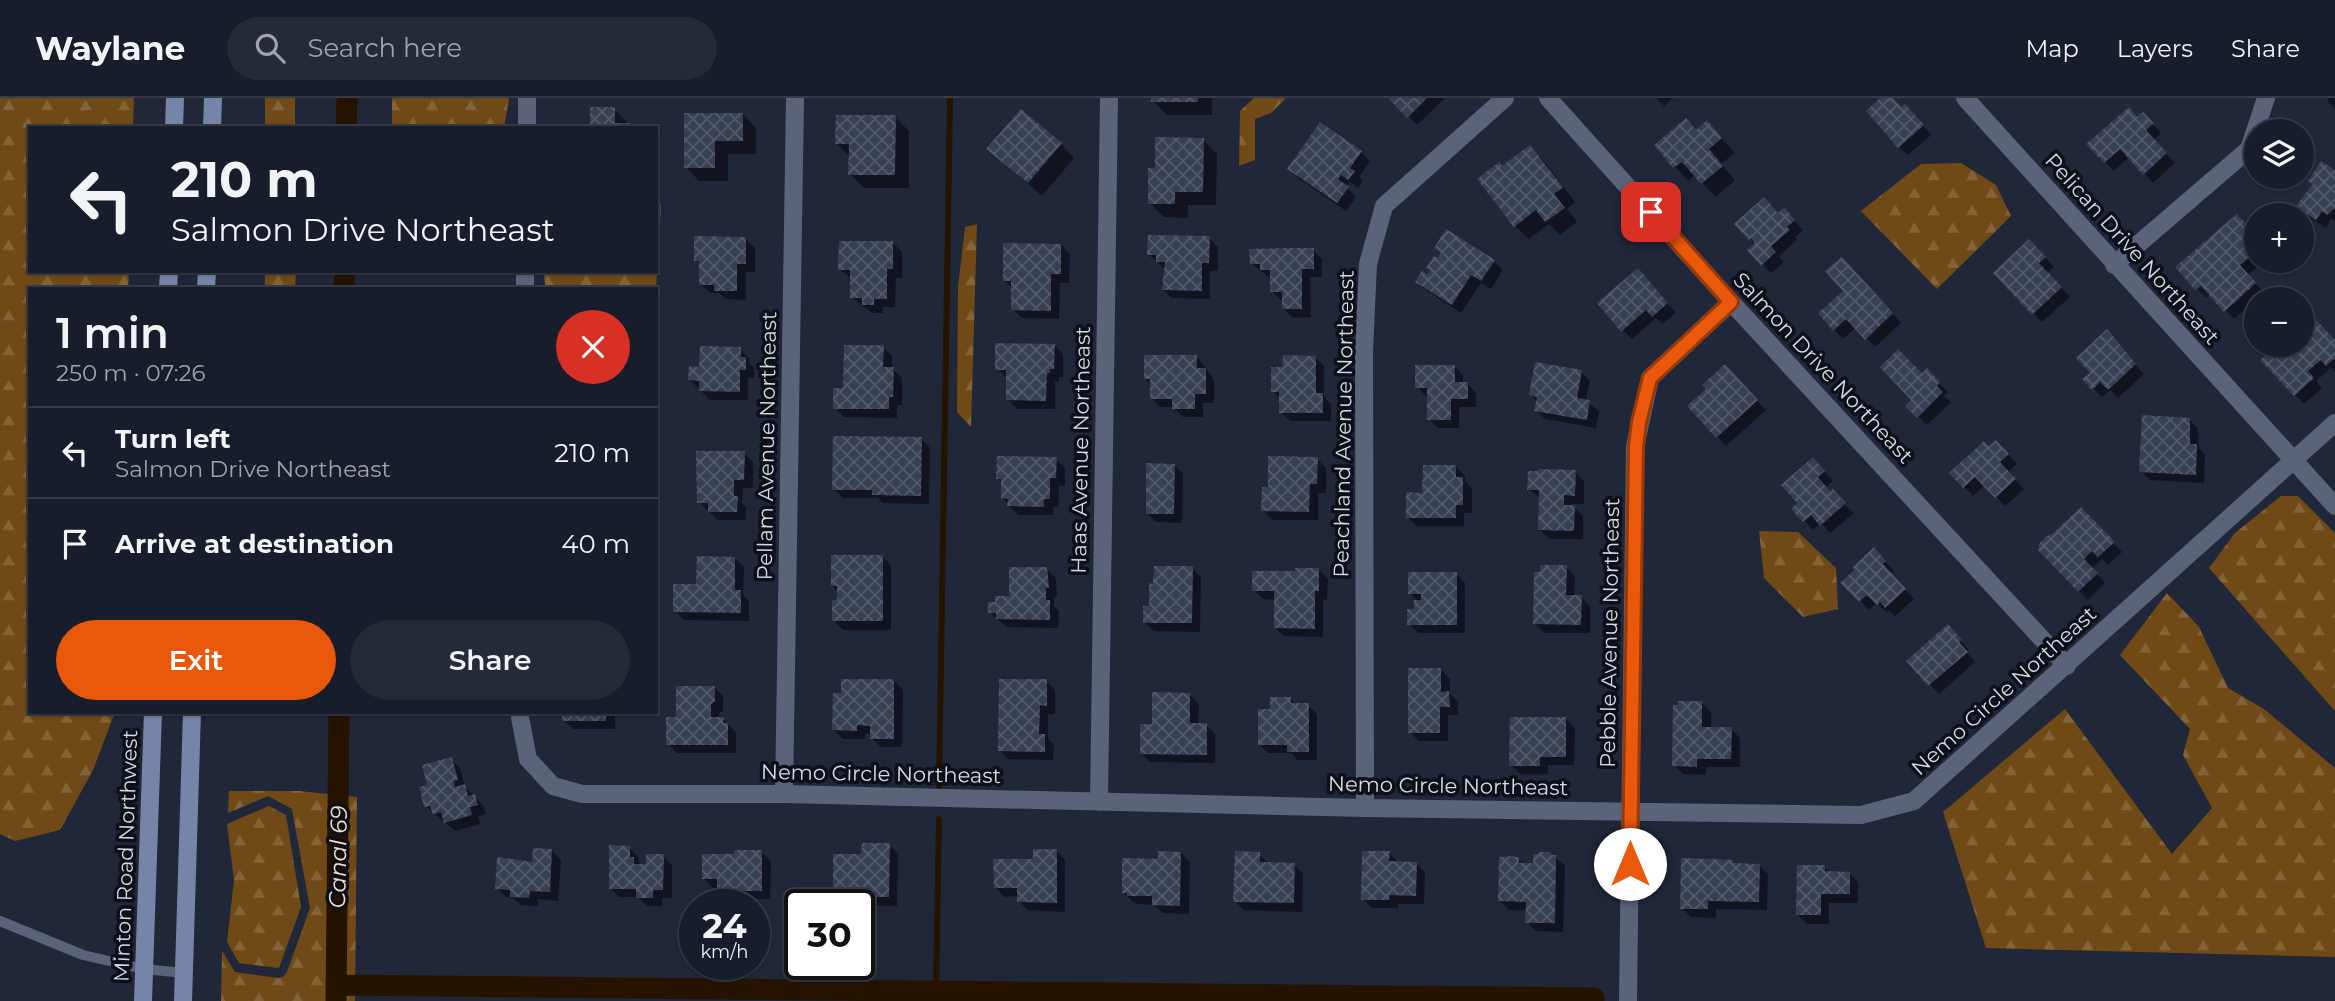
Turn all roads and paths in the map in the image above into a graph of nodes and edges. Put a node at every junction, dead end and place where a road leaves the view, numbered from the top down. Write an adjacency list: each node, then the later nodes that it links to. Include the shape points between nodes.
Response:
1 (175, 98): 10 (main road)
2 (213, 98): 11 (main road)
3 (527, 98): 12 (street)
4 (795, 98): 22 (street, Pellam Avenue Northeast)
5 (1109, 98): 23 (street, Haas Avenue Northeast)
6 (1505, 98): 24 (street, Peachland Avenue Northeast, via 1384,206 1368,264 1364,351)
7 (1548, 98): 14 (street, Salmon Drive Northeast)
8 (1965, 98): 13 (street, Pelican Drive Northeast)
9 (2266, 98): 13 (street, via 2249,149)
10 (174, 126)
11 (212, 126)
12 (527, 126)
13 (2114, 265): 16 (street, Pelican Drive Northeast)
14 (1731, 302): 18 (street, Salmon Drive Northeast); 25 (street, Pebble Avenue Northeast, via 1650,378 1639,422)
15 (2335, 423): 16 (street, Nemo Circle Northeast)
16 (2294, 459): 17 (street, Pelican Drive Northeast); 18 (street, Nemo Circle Northeast)
17 (2335, 506)
18 (2067, 666): 25 (street, Nemo Circle Northeast, via 1914,801 1861,815)
19 (153, 714): 27 (main road, Minton Road Northwest)
20 (192, 714): 28 (main road)
21 (519, 714): 22 (street, Nemo Circle Northeast, via 528,759 553,786 582,794)
22 (784, 794): 23 (street, Nemo Circle Northeast)
23 (1099, 802): 24 (street, Nemo Circle Northeast)
24 (1365, 808): 25 (street, Nemo Circle Northeast)
25 (1630, 811): 31 (street, Pebble Avenue Northeast)
26 (0, 921): 27 (lane, via 83,955)
27 (145, 969): 28 (lane); 29 (main road, Minton Road Northwest)
28 (184, 973): 30 (main road)
29 (144, 1001)
30 (183, 1001)
31 (1628, 1001)

